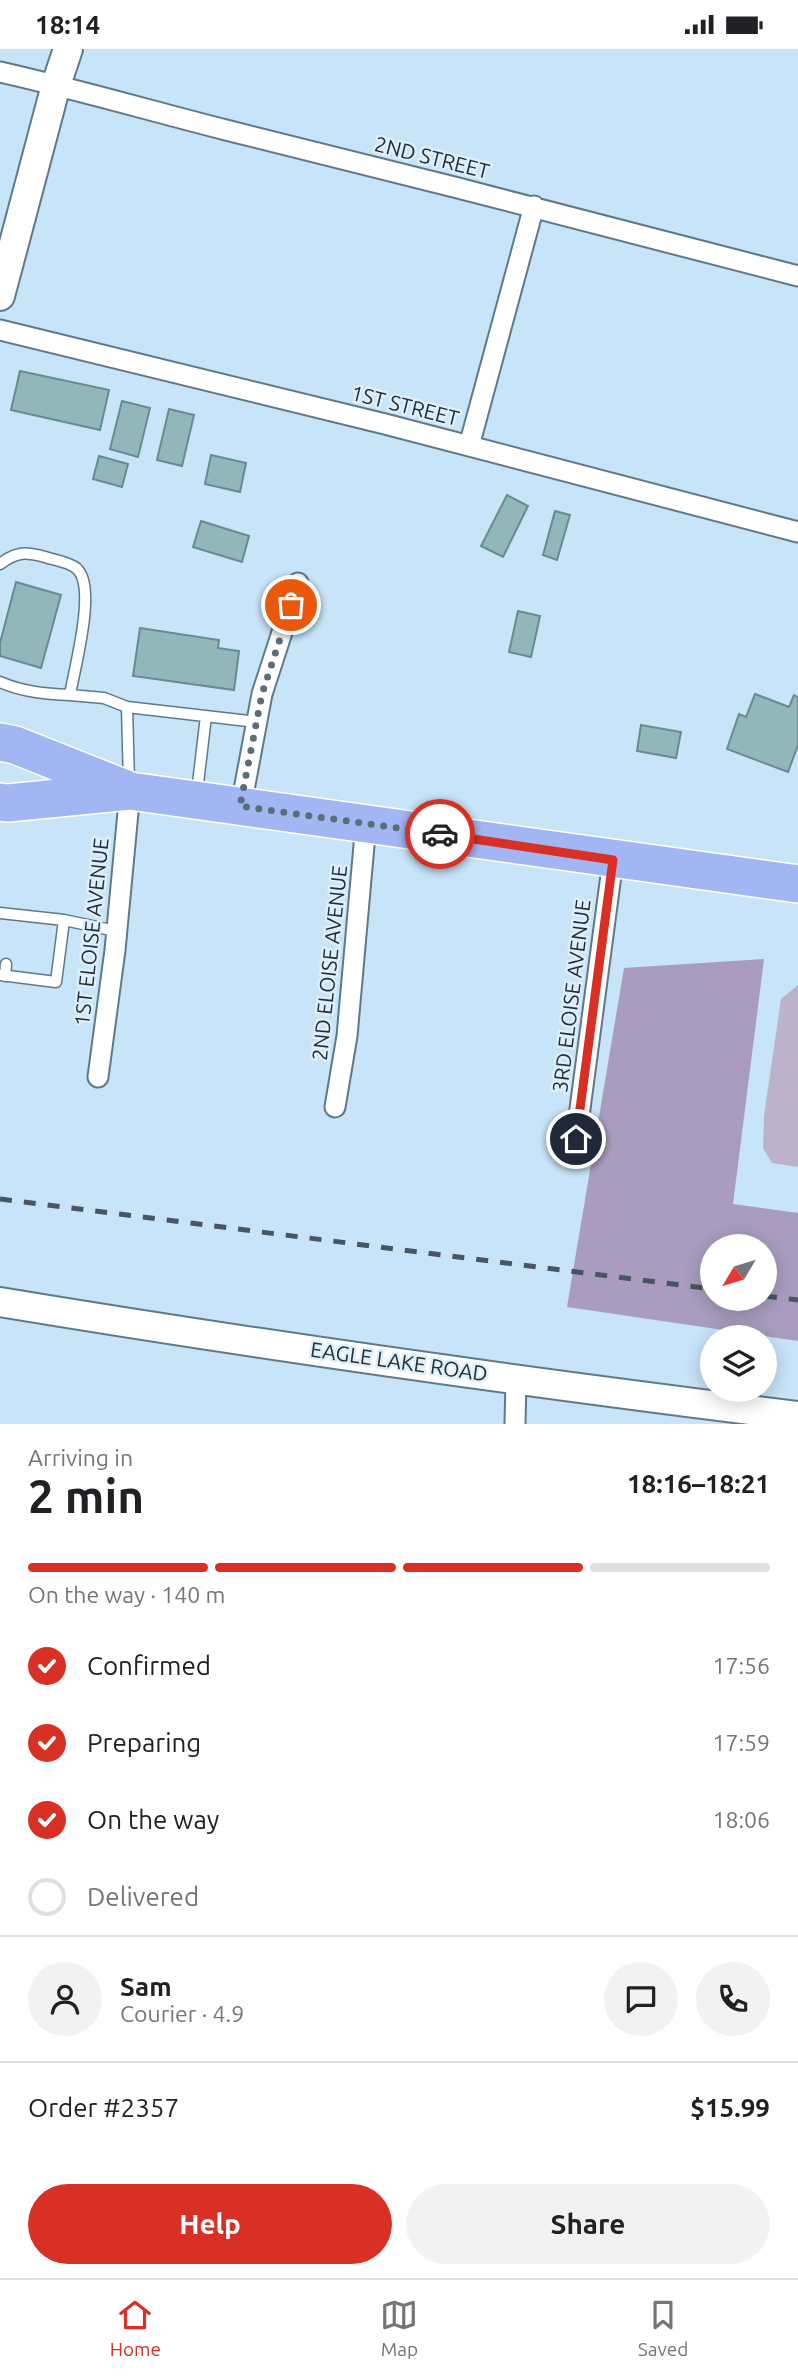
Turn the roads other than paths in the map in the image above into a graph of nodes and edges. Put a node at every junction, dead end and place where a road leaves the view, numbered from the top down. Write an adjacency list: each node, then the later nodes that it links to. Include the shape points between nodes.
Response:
1 (68, 49): 3 (street)
2 (0, 72): 3 (street, 2ND STREET)
3 (56, 85): 4 (street, 2ND STREET); 6 (street)
4 (534, 207): 5 (street, 2ND STREET); 8 (street)
5 (798, 276)
6 (0, 296)
7 (0, 330): 8 (street, 1ST STREET)
8 (469, 446): 9 (street, 1ST STREET)
9 (798, 532)
10 (0, 563): 13 (lane, via 16,552 26,552 75,566 84,577 86,599)
11 (298, 583): 16 (street)
12 (0, 682): 13 (lane, via 44,694)
13 (70, 695): 14 (lane, via 104,698)
14 (127, 707): 15 (lane); 18 (lane)
15 (206, 716): 16 (lane); 19 (lane)
16 (257, 722): 21 (street)
17 (0, 742): 18 (highway)
18 (130, 791): 19 (highway); 20 (highway); 27 (street, 1ST ELOISE AVENUE)
19 (196, 800): 21 (highway)
20 (0, 801)
21 (240, 806): 22 (highway)
22 (366, 824): 23 (highway); 31 (street, 2ND ELOISE AVENUE, via 347,1036)
23 (613, 860): 24 (highway); 32 (street, 3RD ELOISE AVENUE)
24 (798, 884)
25 (0, 913): 26 (lane, via 13,920)
26 (64, 920): 27 (lane); 29 (lane, via 56,982)
27 (116, 931): 30 (street, 1ST ELOISE AVENUE)
28 (6, 964): 29 (lane)
29 (3, 975)
30 (98, 1077)
31 (335, 1107)
32 (576, 1139)
33 (0, 1302): 34 (street, EAGLE LAKE ROAD)
34 (516, 1379): 35 (street, EAGLE LAKE ROAD); 36 (street)
35 (798, 1416)
36 (515, 1424)

